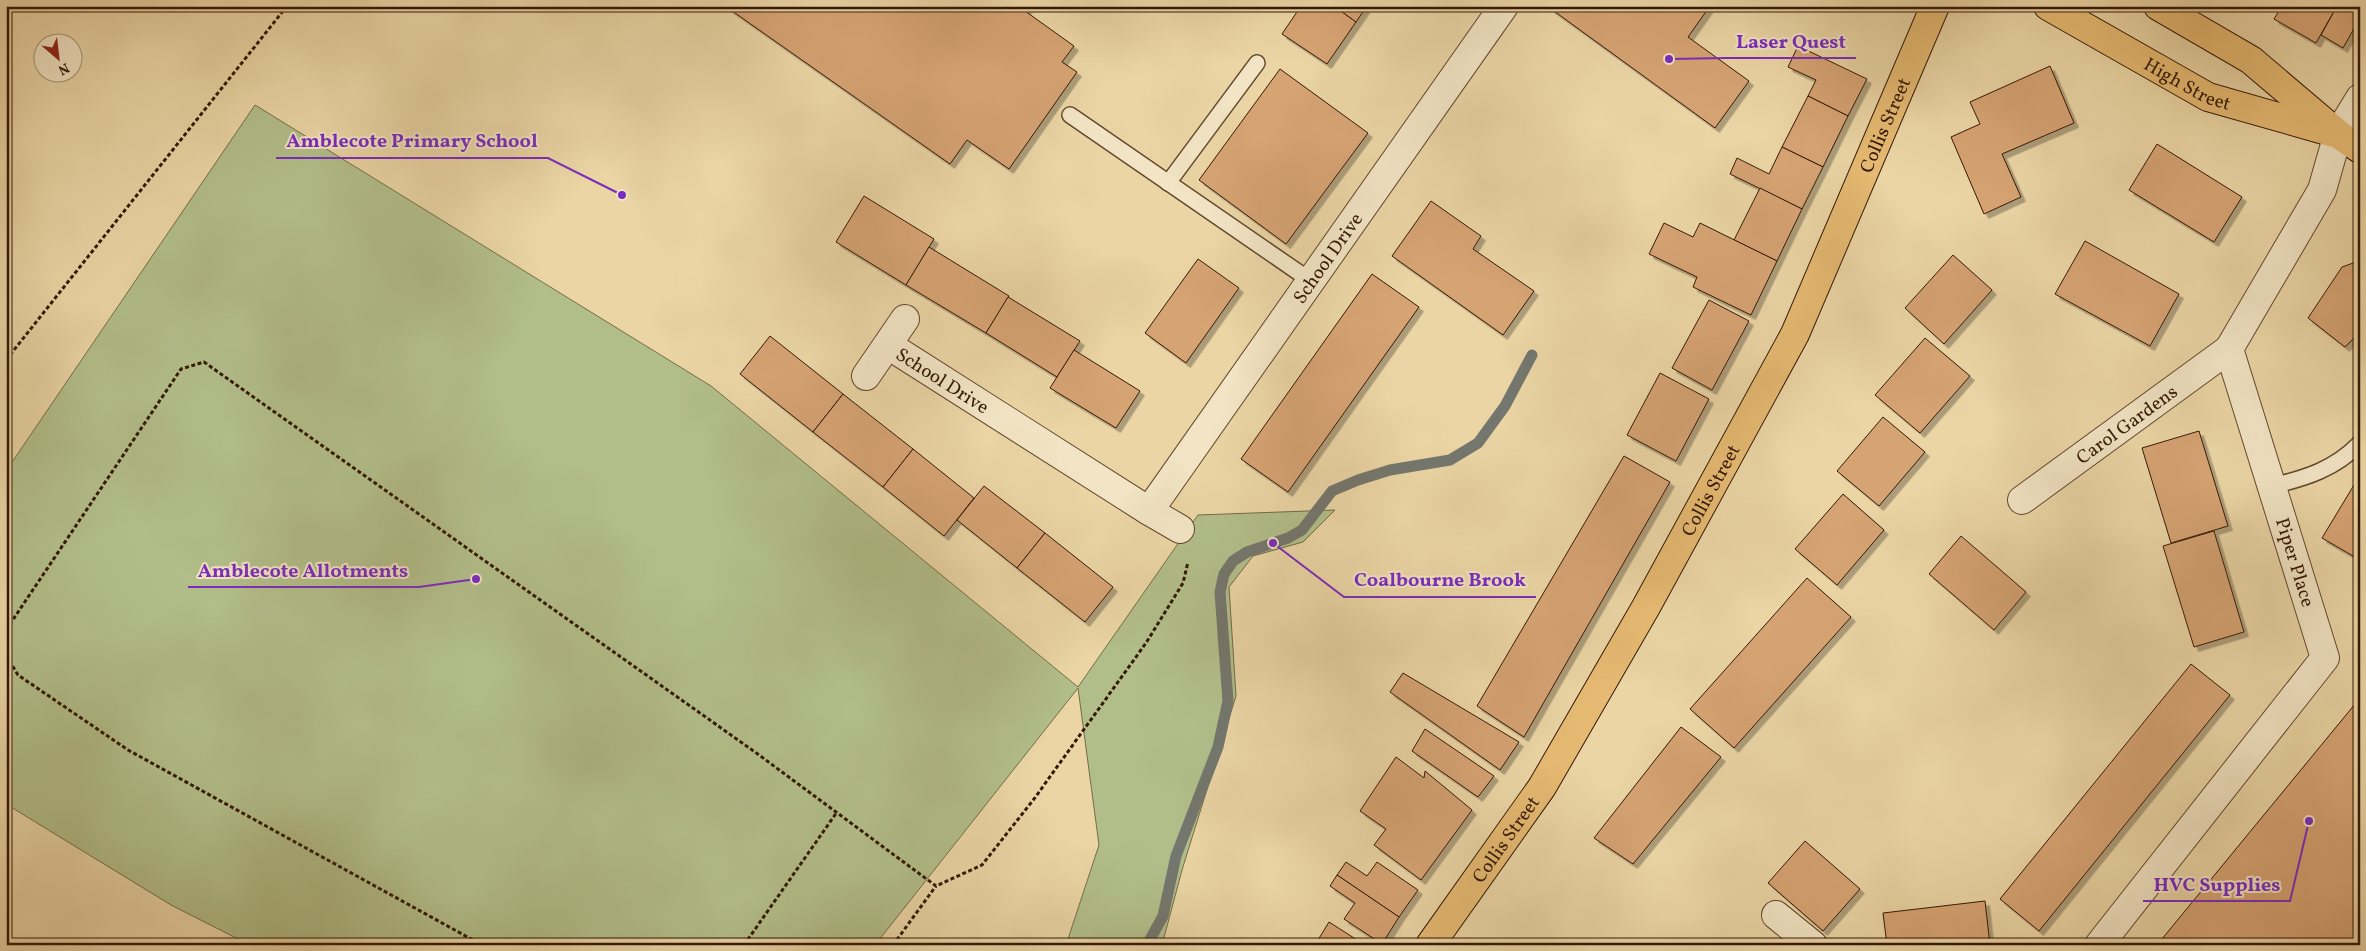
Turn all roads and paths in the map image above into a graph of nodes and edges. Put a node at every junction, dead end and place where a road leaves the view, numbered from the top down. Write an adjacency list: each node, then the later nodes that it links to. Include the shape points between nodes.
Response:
1 (286, 6): 15 (path)
2 (1504, 6): 11 (street, School Drive)
3 (1935, 6): 30 (main road, Collis Street, via 1795,334 1646,607 1542,787)
4 (2048, 6): 9 (main road, High Street, via 2208,97)
5 (2158, 6): 9 (main road, via 2251,60)
6 (1257, 63): 10 (lane)
7 (2360, 98): 9 (street)
8 (1070, 116): 10 (lane)
9 (2349, 141): 14 (street)
10 (1168, 183): 11 (lane)
11 (1311, 281): 20 (street, School Drive)
12 (905, 319): 13 (street, School Drive)
13 (888, 346): 16 (street, School Drive); 20 (street, School Drive)
14 (2229, 349): 18 (street, Piper Place); 19 (street, Carol Gardens)
15 (6, 360)
16 (866, 376)
17 (2360, 443): 18 (lane, via 2349,455 2324,471)
18 (2272, 486): 32 (street, Piper Place, via 2326,658)
19 (2022, 500)
20 (1149, 511): 21 (street, School Drive)
21 (1180, 529): 25 (path, via 1190,551 1183,582 1146,643 1034,799 982,865)
22 (6, 630): 24 (path, via 181,369 204,362)
23 (6, 655): 27 (path, via 18,675 128,750)
24 (837, 812): 25 (path); 28 (path)
25 (936, 886): 29 (path)
26 (1776, 915): 31 (street)
27 (482, 945)
28 (744, 945)
29 (894, 945)
30 (1430, 945)
31 (1813, 945)
32 (2099, 945)

